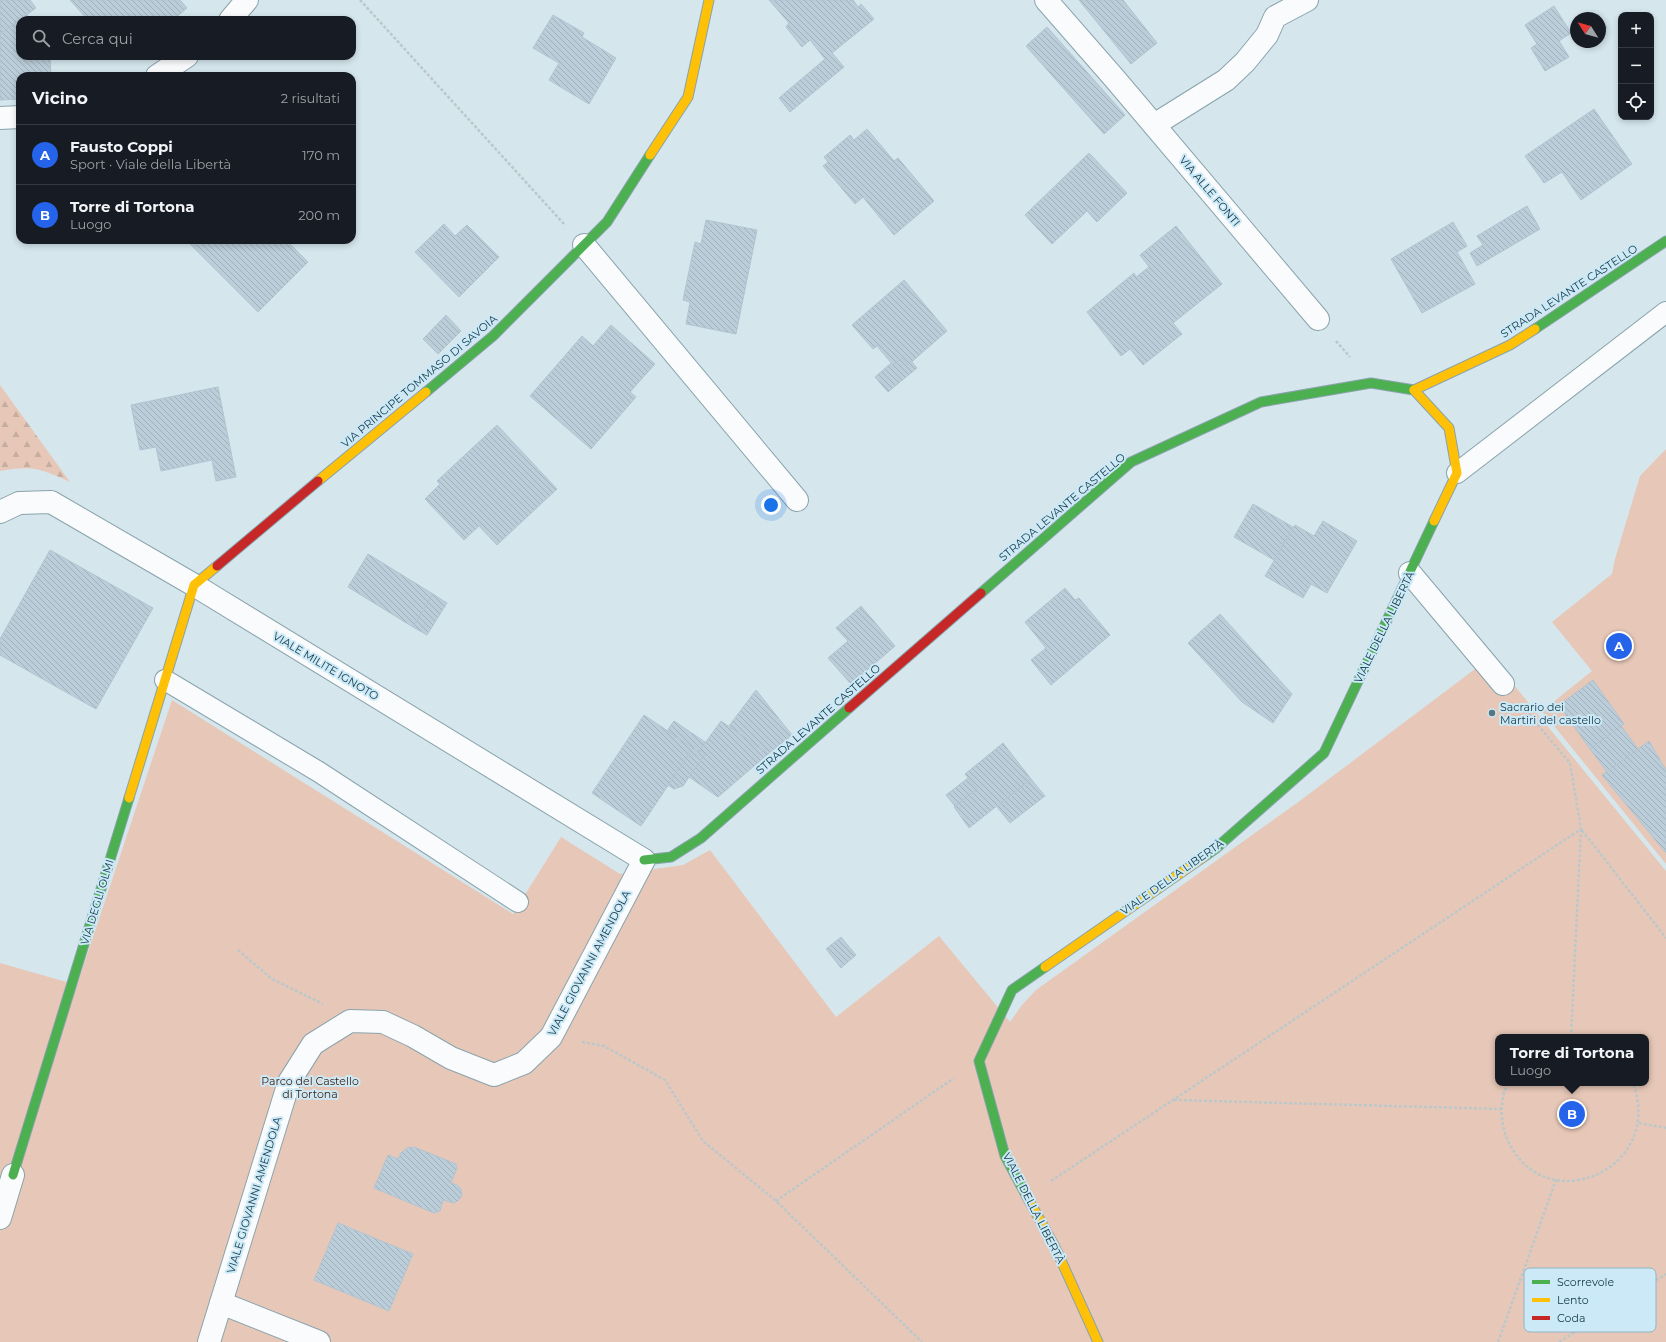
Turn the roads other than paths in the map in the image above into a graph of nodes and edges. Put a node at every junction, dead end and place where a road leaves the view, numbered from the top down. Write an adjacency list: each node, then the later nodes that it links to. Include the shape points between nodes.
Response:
1 (247, 0): 5 (street)
2 (709, 0): 12 (street, VIA PRINCIPE TOMMASO DI SAVOIA, via 688,97 607,222)
3 (1046, 0): 10 (street, VIA ALLE FONTI)
4 (1307, 0): 10 (street, via 1275,17 1267,35 1226,80)
5 (233, 16)
6 (181, 60): 7 (street)
7 (163, 72)
8 (16, 117): 9 (street)
9 (0, 118)
10 (1154, 125): 14 (street, VIA ALLE FONTI)
11 (1666, 241): 15 (street, STRADA LEVANTE CASTELLO, via 1510,345)
12 (584, 245): 17 (street); 20 (street, VIA PRINCIPE TOMMASO DI SAVOIA, via 494,336)
13 (1666, 312): 16 (lane)
14 (1318, 319)
15 (1414, 390): 16 (street, via 1449,428); 23 (street, STRADA LEVANTE CASTELLO, via 1371,383 1261,402 1131,462 701,838 671,857)
16 (1458, 473): 19 (street, VIALE DELLA LIBERTÀ)
17 (797, 500)
18 (0, 512): 20 (street, VIALE MILITE IGNOTO, via 19,503 51,502)
19 (1410, 573): 22 (street); 30 (street, VIALE DELLA LIBERTÀ, via 1324,754 1215,849 1012,990 979,1061 1005,1156 1055,1247)
20 (194, 585): 21 (street, VIA DEGLI OLMI); 23 (street, VIALE MILITE IGNOTO)
21 (165, 680): 24 (lane, via 319,772); 25 (street, VIA DEGLI OLMI)
22 (1503, 684)
23 (644, 860): 27 (street, VIALE GIOVANNI AMENDOLA, via 551,1037 524,1063 494,1075 451,1058 383,1022 350,1021 313,1044 289,1082)
24 (518, 902)
25 (13, 1175): 26 (street, VIA DEGLI OLMI)
26 (0, 1218)
27 (221, 1303): 28 (street, VIALE GIOVANNI AMENDOLA); 29 (street)
28 (209, 1342)
29 (319, 1342)
30 (1098, 1342)

